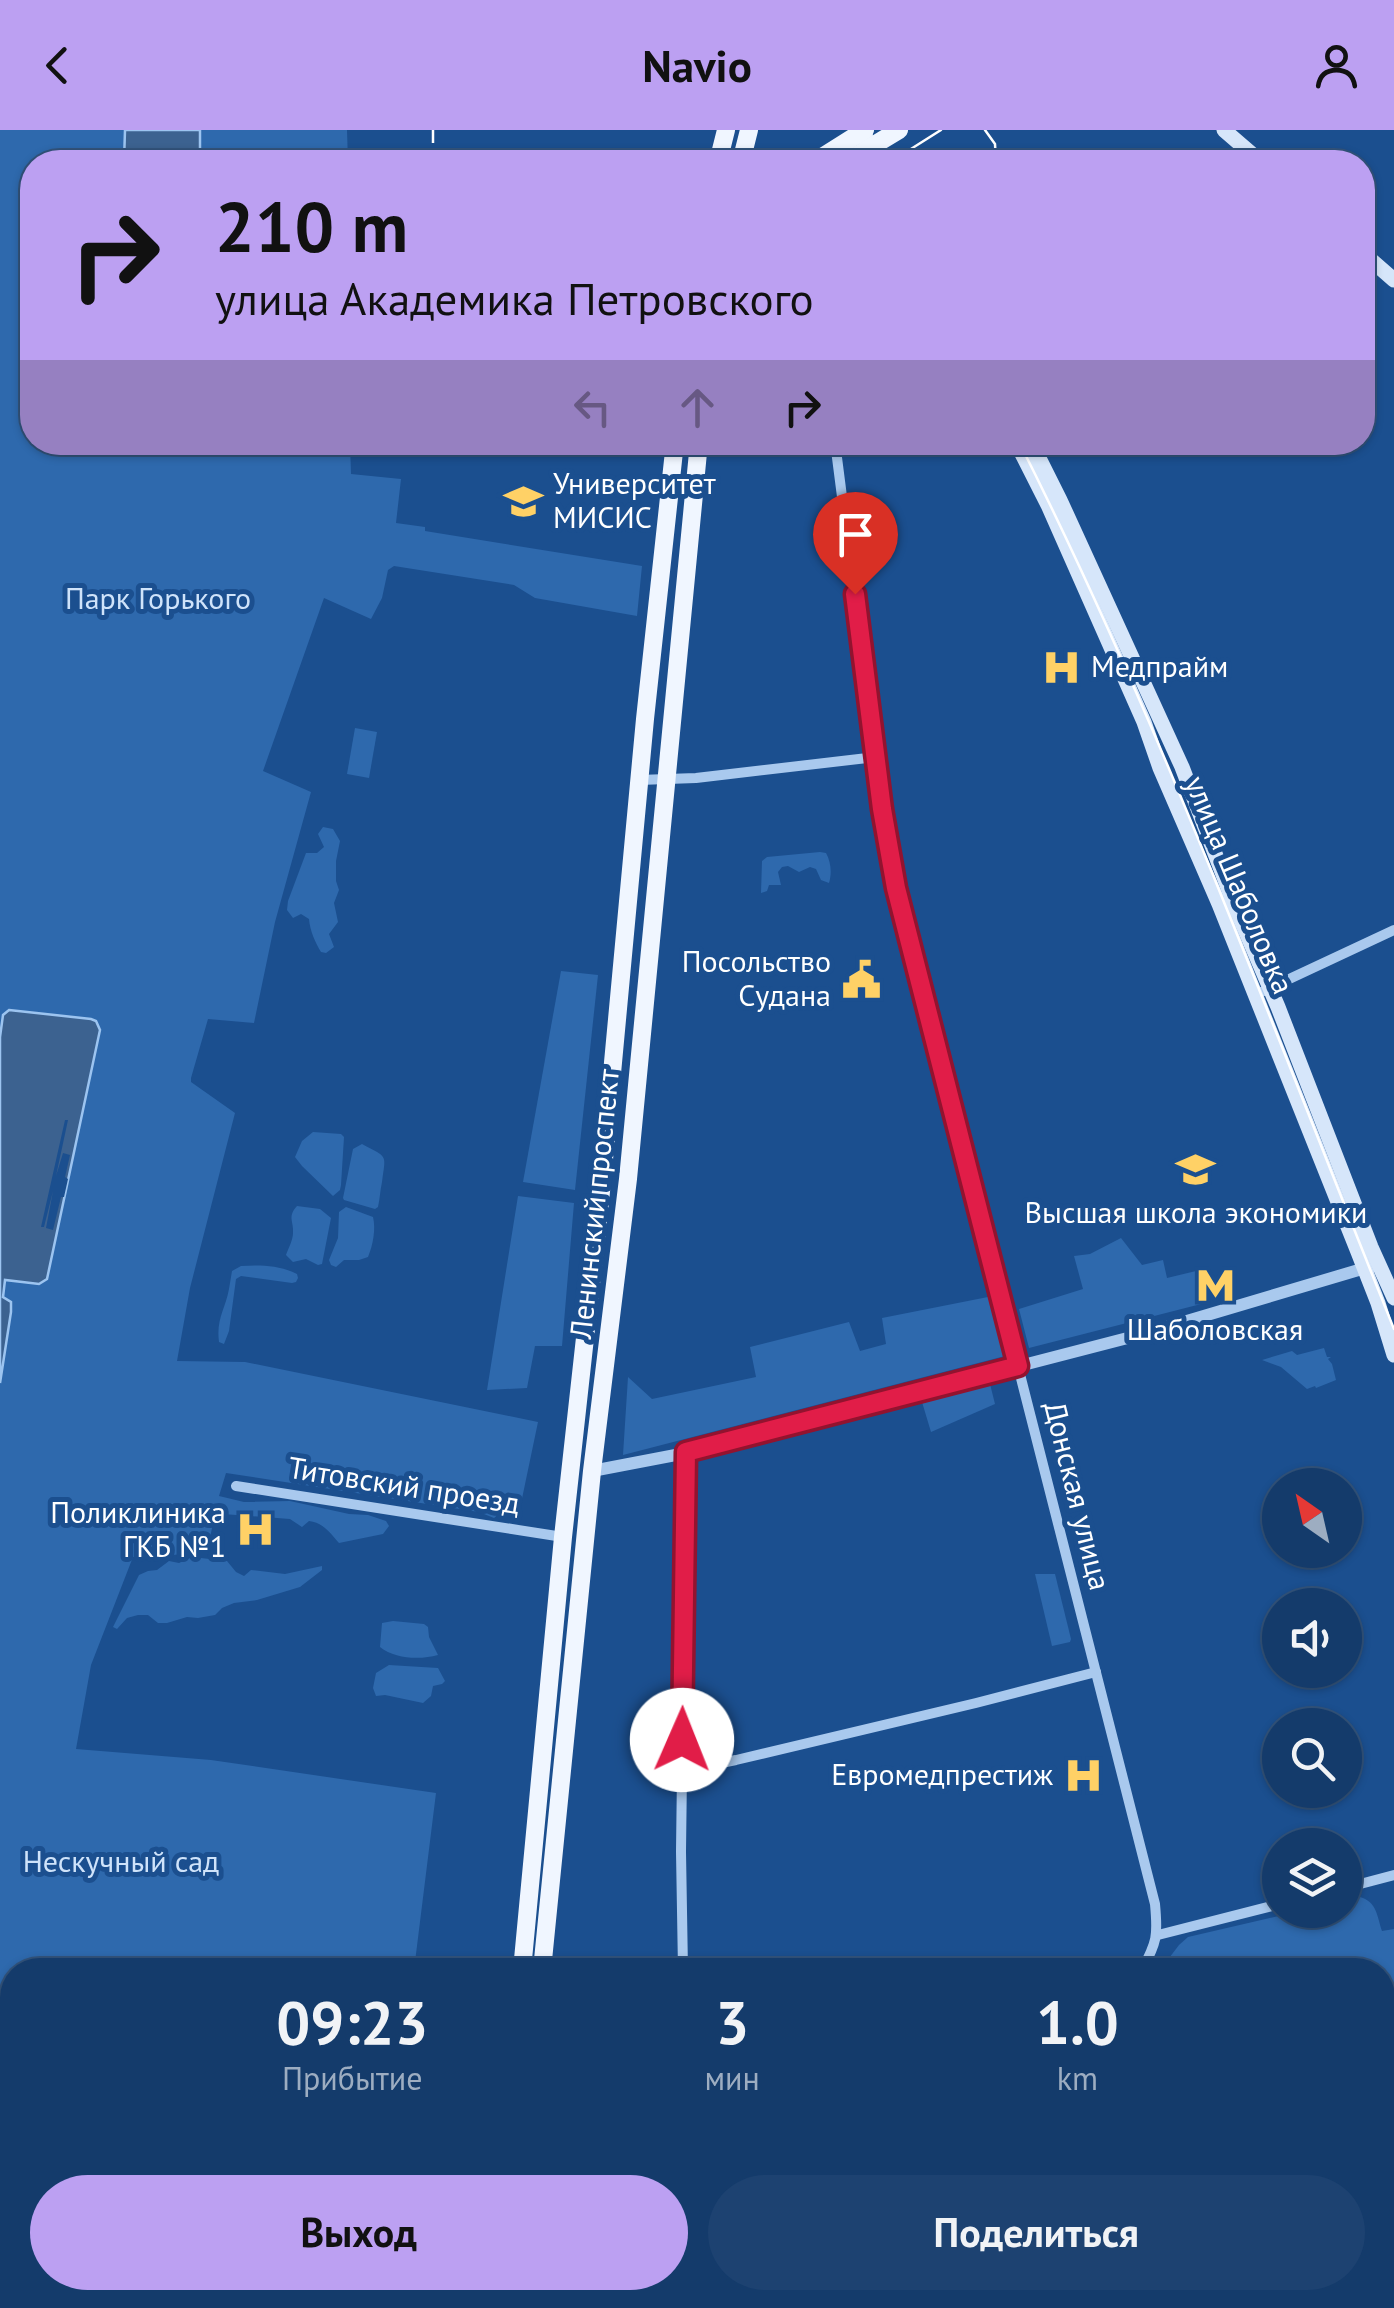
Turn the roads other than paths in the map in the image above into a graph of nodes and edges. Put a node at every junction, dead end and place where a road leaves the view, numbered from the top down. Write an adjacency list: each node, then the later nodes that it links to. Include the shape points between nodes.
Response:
1 (1224, 130): 4 (main road)
2 (877, 140): 3 (main road)
3 (848, 150)
4 (1247, 150)
5 (1375, 263): 6 (main road)
6 (1394, 280)
7 (674, 455): 12 (main road, Ленинский проспект)
8 (698, 455): 13 (main road, Ленинский проспект)
9 (837, 455): 14 (street, Донская улица)
10 (1022, 455): 20 (main road, улица Шаболовка, via 1186,830)
11 (1037, 455): 20 (main road, улица Шаболовка, via 1179,760)
12 (644, 720): 13 (street, via 659,734); 16 (main road, Ленинский проспект)
13 (673, 721): 15 (main road, Ленинский проспект)
14 (876, 757): 15 (street); 24 (street, Донская улица, via 896,888)
15 (668, 779): 16 (street); 19 (main road, Ленинский проспект)
16 (639, 780): 18 (main road, Ленинский проспект)
17 (1394, 930): 20 (street)
18 (623, 946): 19 (street, via 637,936); 28 (main road, Ленинский проспект)
19 (649, 950): 26 (main road, Ленинский проспект)
20 (1270, 989): 21 (main road, улица Шаболовка); 21 (main road, улица Шаболовка)
21 (1371, 1266): 22 (main road, улица Шаболовка); 23 (main road, улица Шаболовка); 24 (street)
22 (1394, 1298)
23 (1394, 1355)
24 (1018, 1366): 25 (street); 29 (street, Донская улица)
25 (686, 1452): 26 (street); 30 (street)
26 (592, 1471): 36 (main road, Ленинский проспект)
27 (236, 1486): 28 (street, Титовский проезд)
28 (563, 1537): 35 (main road, Ленинский проспект)
29 (1096, 1672): 30 (street); 34 (street, Донская улица, via 1156,1904)
30 (682, 1771): 37 (street)
31 (1394, 1875): 32 (street)
32 (1362, 1883)
33 (1262, 1909): 34 (street)
34 (1158, 1935): 38 (street)
35 (523, 1958)
36 (543, 1958)
37 (683, 1958)
38 (1148, 1958)

